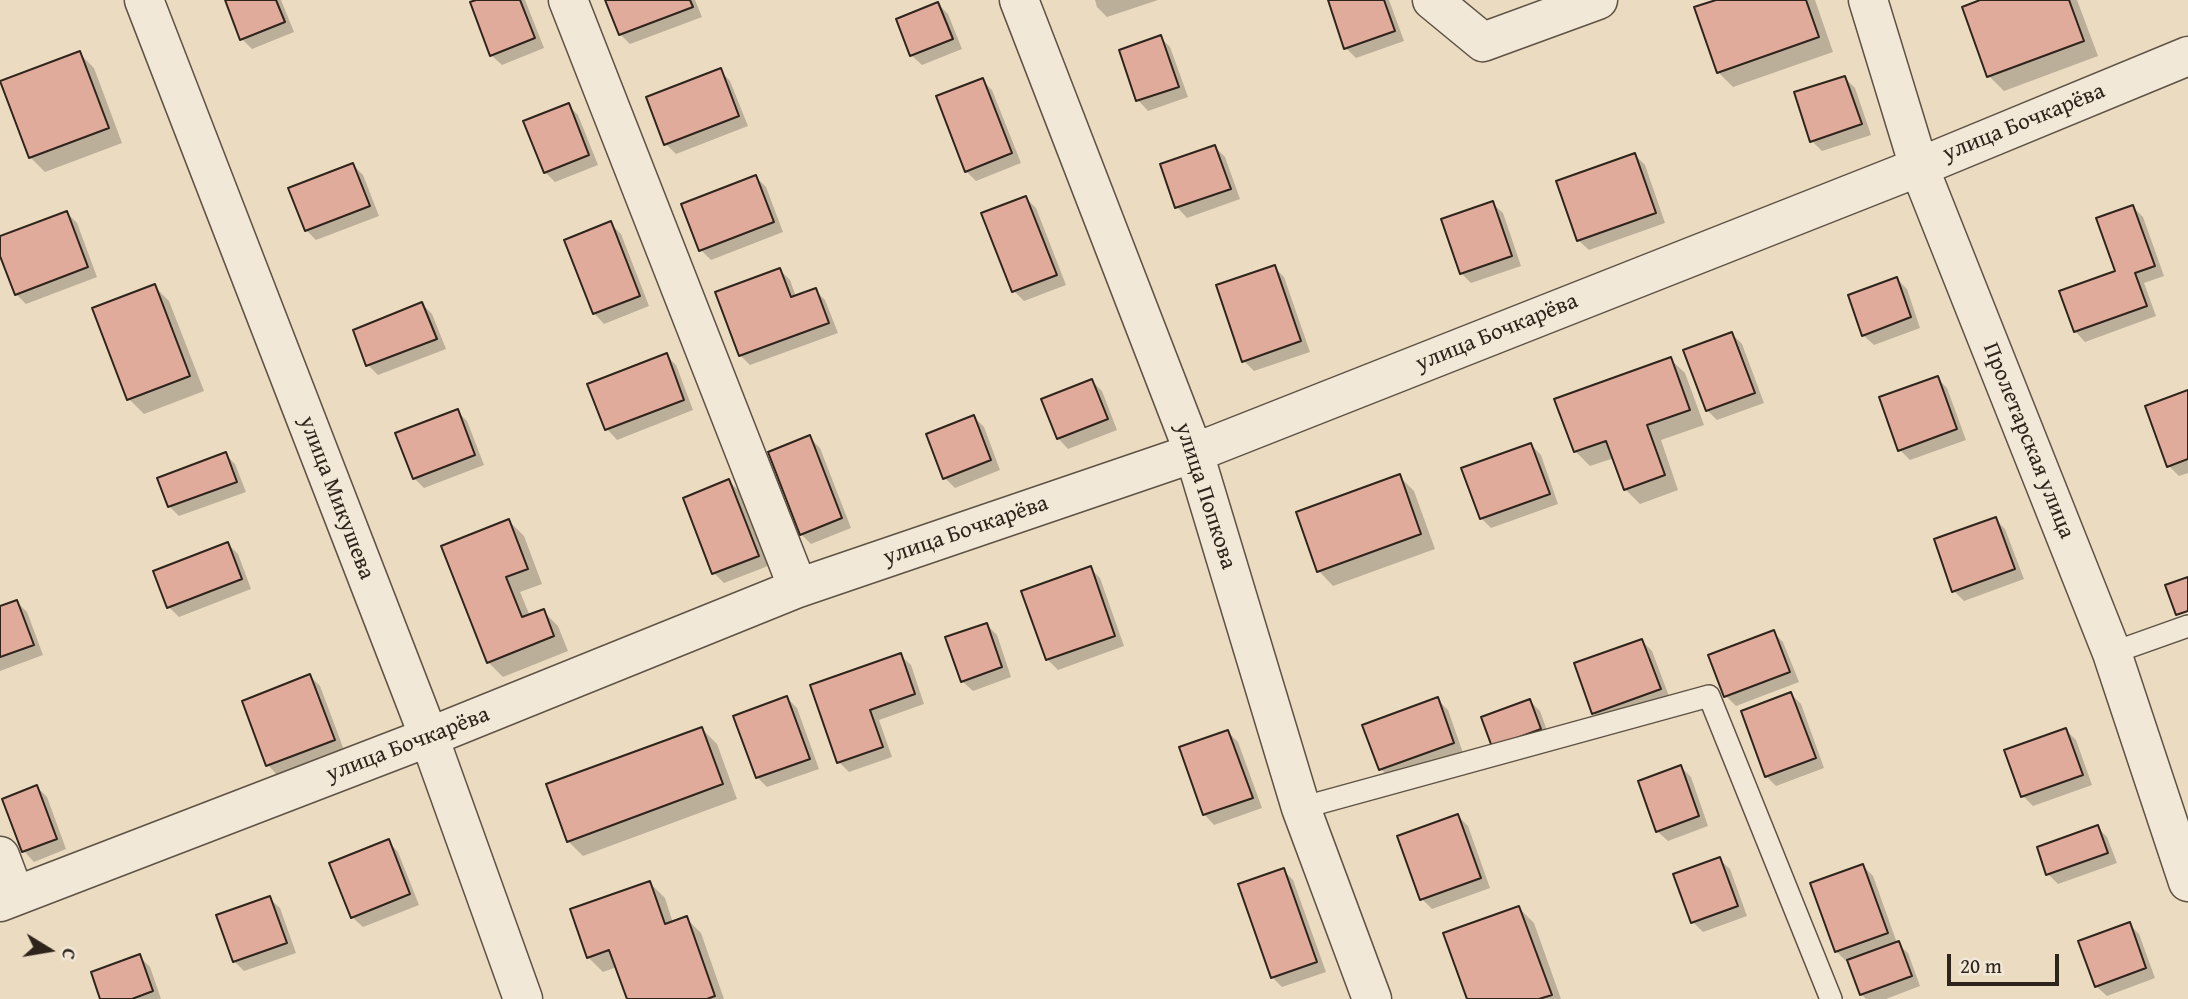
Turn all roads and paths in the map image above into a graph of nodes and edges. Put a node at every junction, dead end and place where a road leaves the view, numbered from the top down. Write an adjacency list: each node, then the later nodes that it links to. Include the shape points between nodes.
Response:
1 (144, 0): 13 (street, улица Микушева)
2 (568, 0): 10 (street)
3 (1019, 0): 9 (street, улица Попкова)
4 (1432, 0): 5 (street, via 1483,42)
5 (1598, 0)
6 (1868, 0): 8 (street, Пролетарская улица)
7 (2188, 56): 8 (street, улица Бочкарёва)
8 (1919, 167): 9 (street, улица Бочкарёва); 12 (street, Пролетарская улица)
9 (1194, 453): 10 (street, улица Бочкарёва); 14 (street, улица Попкова)
10 (798, 588): 13 (street, улица Бочкарёва)
11 (2188, 626): 12 (lane)
12 (2112, 653): 16 (street, Пролетарская улица)
13 (429, 737): 17 (street, улица Бочкарёва); 18 (street, улица Микушева)
14 (1301, 808): 19 (street, улица Попкова); 20 (lane, via 1709,696)
15 (0, 856): 17 (street, улица Бочкарёва)
16 (2188, 882)
17 (7, 899)
18 (523, 999)
19 (1372, 999)
20 (1831, 999)

